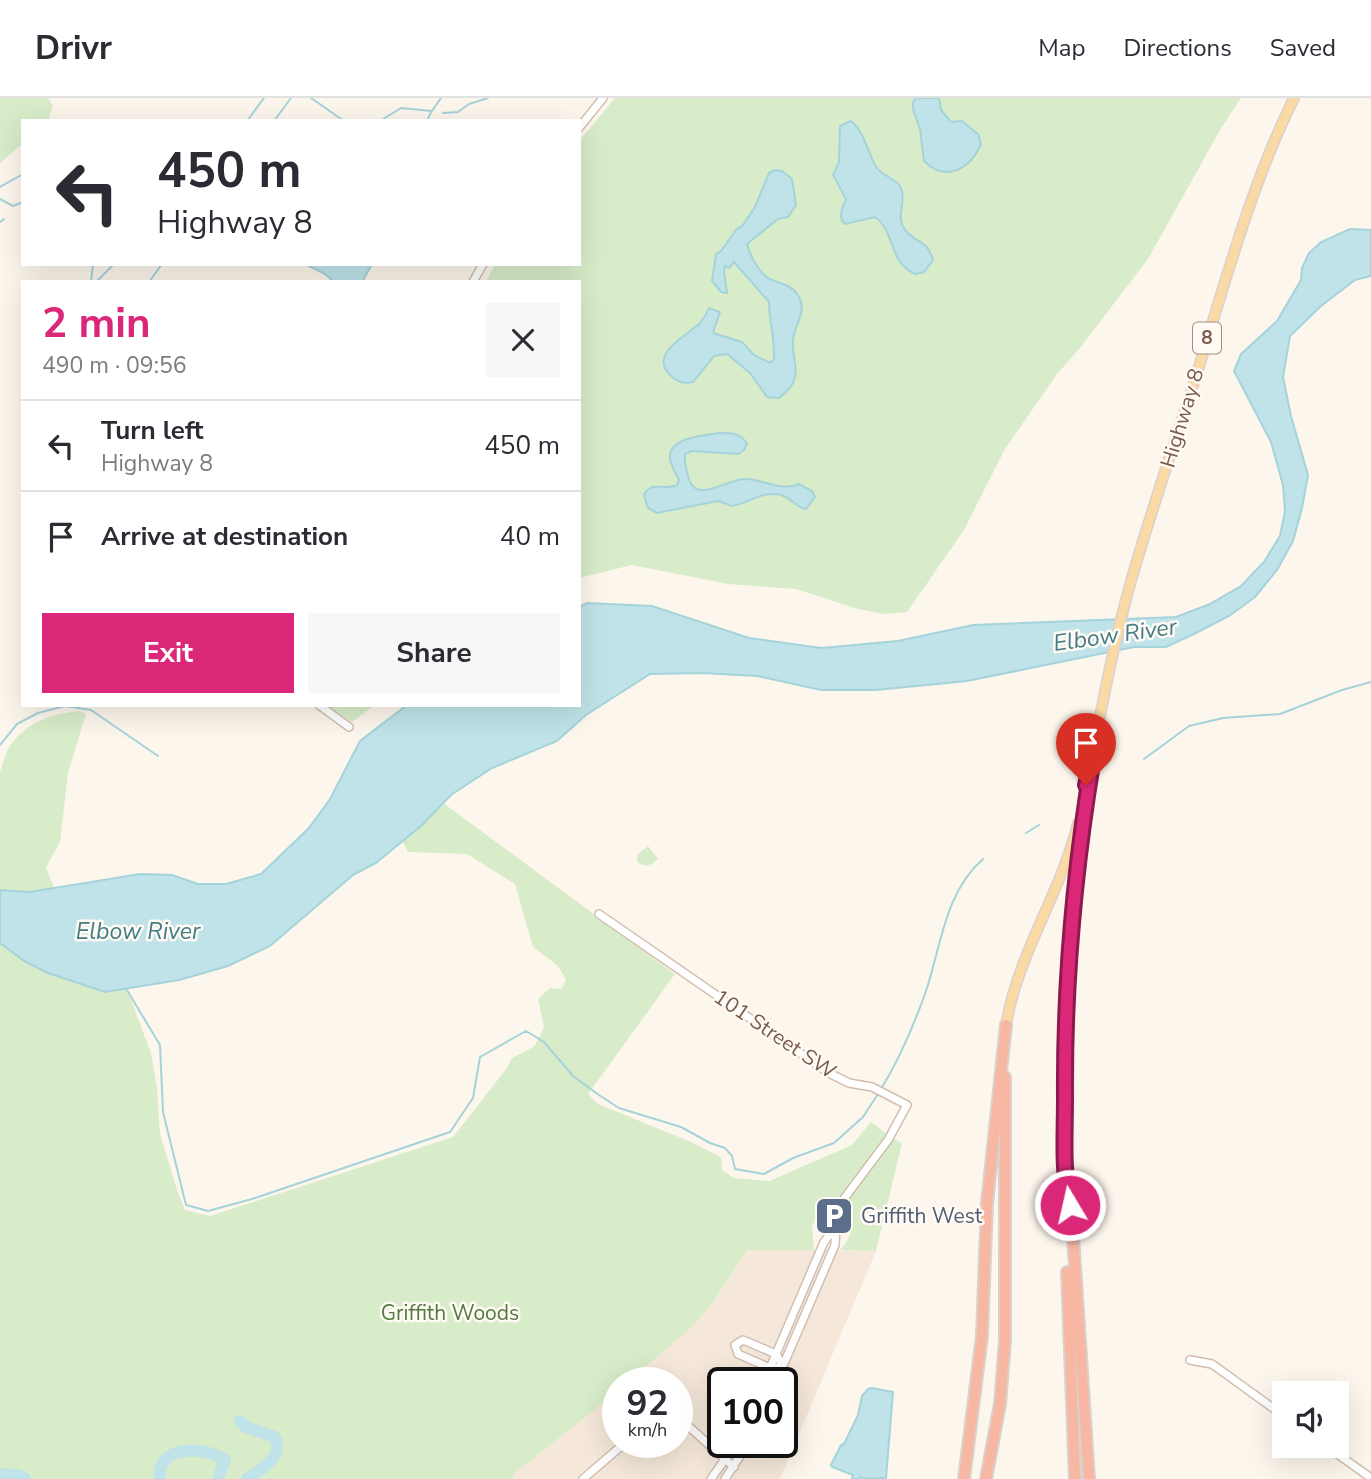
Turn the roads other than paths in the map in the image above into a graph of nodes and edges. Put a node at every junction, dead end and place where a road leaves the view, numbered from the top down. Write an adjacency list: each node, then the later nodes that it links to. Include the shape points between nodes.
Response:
1 (603, 98): 3 (street)
2 (1294, 98): 6 (main road, Highway 8 / 8, via 1243,225 1131,582)
3 (581, 126)
4 (322, 707): 5 (street)
5 (349, 727)
6 (1095, 746): 8 (main road, Highway 8 / 8, via 1069,853 1019,972); 9 (main road, Highway 8 / 8, via 1069,966)
7 (599, 914): 10 (street, 101 Street SW, via 828,1073 907,1105 888,1140 837,1208)
8 (1006, 1025): 27 (highway, via 987,1203 982,1336); 28 (highway, via 1005,1342 1000,1404)
9 (1065, 1182): 29 (highway); 30 (highway)
10 (835, 1228): 11 (street, via 824,1242); 15 (street, via 835,1245)
11 (776, 1354): 13 (street, via 746,1341 735,1345 738,1354); 14 (street); 15 (street)
12 (1190, 1360): 16 (street, via 1212,1364)
13 (768, 1367)
14 (770, 1367)
15 (783, 1367)
16 (1272, 1407)
17 (693, 1430): 21 (street)
18 (607, 1458): 24 (street)
19 (739, 1458): 22 (street)
20 (1343, 1458): 23 (street)
21 (726, 1460): 22 (street); 25 (street)
22 (734, 1467): 26 (street)
23 (1371, 1478)
24 (583, 1479)
25 (711, 1479)
26 (725, 1479)
27 (964, 1479)
28 (986, 1479)
29 (1075, 1479)
30 (1089, 1479)

